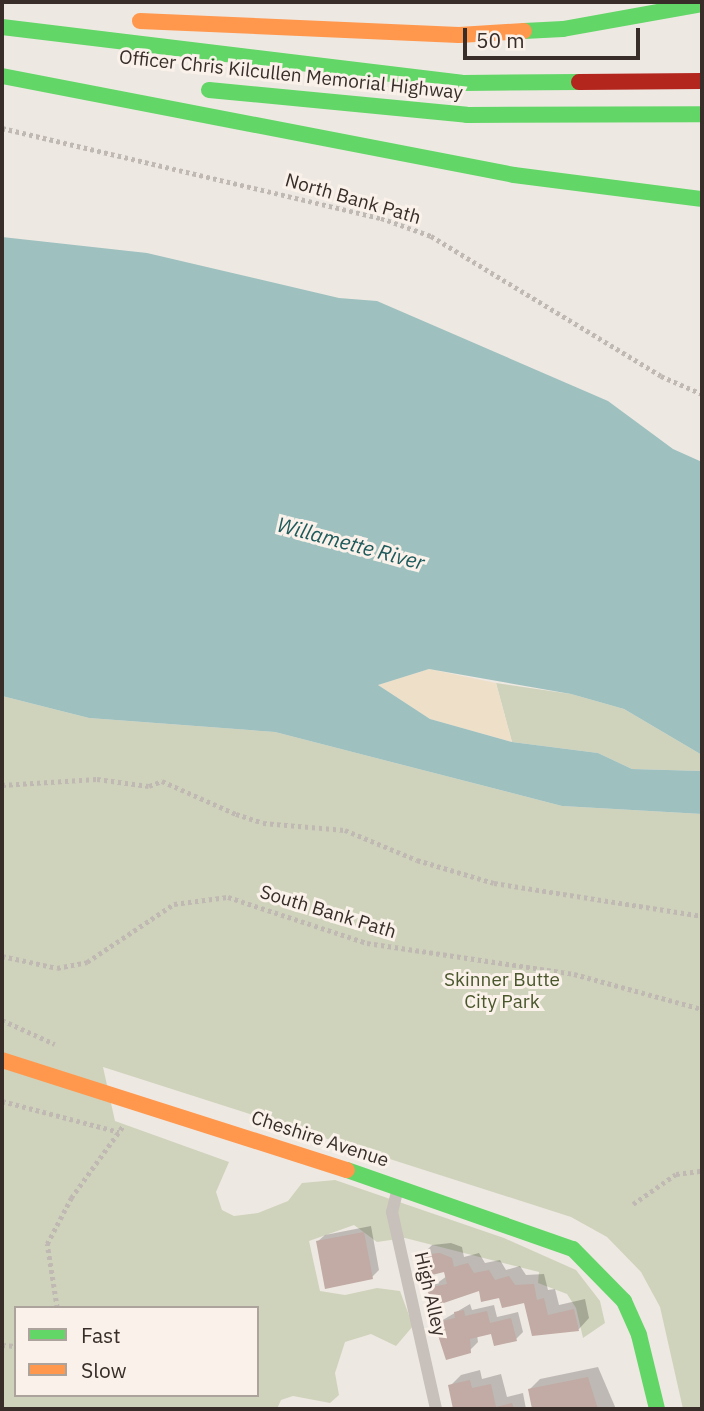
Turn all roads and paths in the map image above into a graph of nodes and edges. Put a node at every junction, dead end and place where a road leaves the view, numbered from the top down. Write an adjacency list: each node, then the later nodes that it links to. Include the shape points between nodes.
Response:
1 (702, 4): 4 (main road, via 564,29 459,35)
2 (2, 14): 3 (main road)
3 (70, 17)
4 (124, 20)
5 (2, 27): 9 (main road, Officer Chris Kilcullen Memorial Highway, via 462,83)
6 (2, 63): 7 (main road)
7 (83, 74)
8 (2, 76): 13 (main road, via 514,175)
9 (702, 81)
10 (190, 88): 11 (main road, Officer Chris Kilcullen Memorial Highway, via 467,115)
11 (702, 114)
12 (2, 128): 14 (path, North Bank Path, via 380,218 431,236 661,376)
13 (702, 199)
14 (702, 394)
15 (2, 785): 16 (path, via 97,779 149,786 162,781 254,820 345,830 416,860 494,883)
16 (702, 916)
17 (2, 956): 18 (path, South Bank Path, via 57,968 87,962 174,904 228,897 367,943 574,974)
18 (702, 1009)
19 (2, 1060): 21 (main road, Cheshire Avenue)
20 (2, 1101): 22 (path)
21 (139, 1102): 22 (path); 24 (main road, Cheshire Avenue)
22 (120, 1132): 26 (path, via 71,1198 47,1244)
23 (702, 1171): 25 (path, via 676,1174)
24 (398, 1187): 27 (lane, High Alley, via 392,1212); 28 (main road, Cheshire Avenue, via 573,1249 611,1283 639,1335)
25 (633, 1204)
26 (57, 1306)
27 (436, 1409)
28 (657, 1409)

